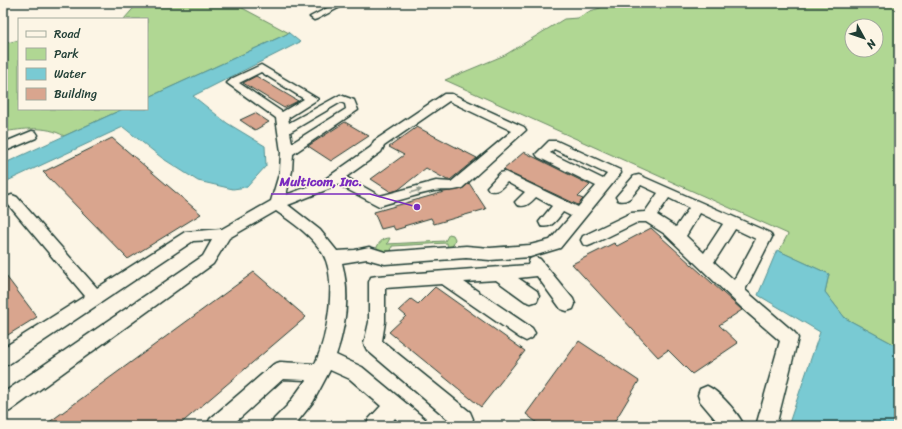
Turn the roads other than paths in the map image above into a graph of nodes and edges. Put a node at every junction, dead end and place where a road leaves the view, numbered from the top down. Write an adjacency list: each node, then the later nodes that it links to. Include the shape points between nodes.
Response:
1 (344, 3): 2 (street)
2 (314, 16)
3 (282, 117): 3 (street, via 245,92 232,83 261,68 312,99); 4 (street)
4 (284, 131): 7 (street); 7 (street, via 340,98 350,102 352,110)
5 (32, 135): 6 (street)
6 (3, 148)
7 (287, 152): 16 (street, via 286,171)
8 (337, 178): 8 (street, one-way to 8, via 379,201 436,186 451,187 520,130 448,96 378,144 377,149); 16 (street, via 326,185)
9 (605, 185): 19 (street)
10 (494, 187): 11 (street, via 504,176)
11 (534, 191): 15 (street); 17 (street)
12 (666, 192): 13 (street, via 639,179); 18 (street); 20 (street)
13 (623, 196)
14 (12, 200): 34 (street)
15 (522, 202)
16 (277, 204): 23 (street); 27 (street, via 320,239)
17 (561, 205): 19 (street); 21 (street)
18 (697, 206): 22 (street); 24 (street)
19 (580, 214): 26 (street, via 555,244)
20 (649, 217): 24 (street); 25 (street, via 636,217)
21 (546, 222)
22 (732, 222): 28 (street); 32 (street, via 765,237)
23 (224, 234): 34 (street, via 190,236); 40 (street, via 208,260)
24 (678, 236): 28 (street)
25 (588, 240)
26 (527, 251): 27 (street, via 490,254 466,252 391,258 378,258 369,253); 29 (street)
27 (332, 256): 38 (street, via 340,301 336,327)
28 (706, 262): 32 (street)
29 (540, 270): 30 (street); 35 (street)
30 (500, 274): 31 (street); 33 (street)
31 (446, 278): 36 (street); 42 (street, via 377,282 377,322 373,344)
32 (736, 291): 48 (street, via 789,338)
33 (531, 296)
34 (95, 297): 37 (street)
35 (567, 304)
36 (526, 333)
37 (3, 358)
38 (324, 366): 41 (street, via 356,373); 43 (street, via 280,370); 44 (street, via 310,391)
39 (707, 395): 47 (street)
40 (3, 404)
41 (394, 405): 45 (street); 46 (street)
42 (463, 419)
43 (217, 426)
44 (281, 426)
45 (376, 426)
46 (418, 426)
47 (734, 426)
48 (766, 426)

